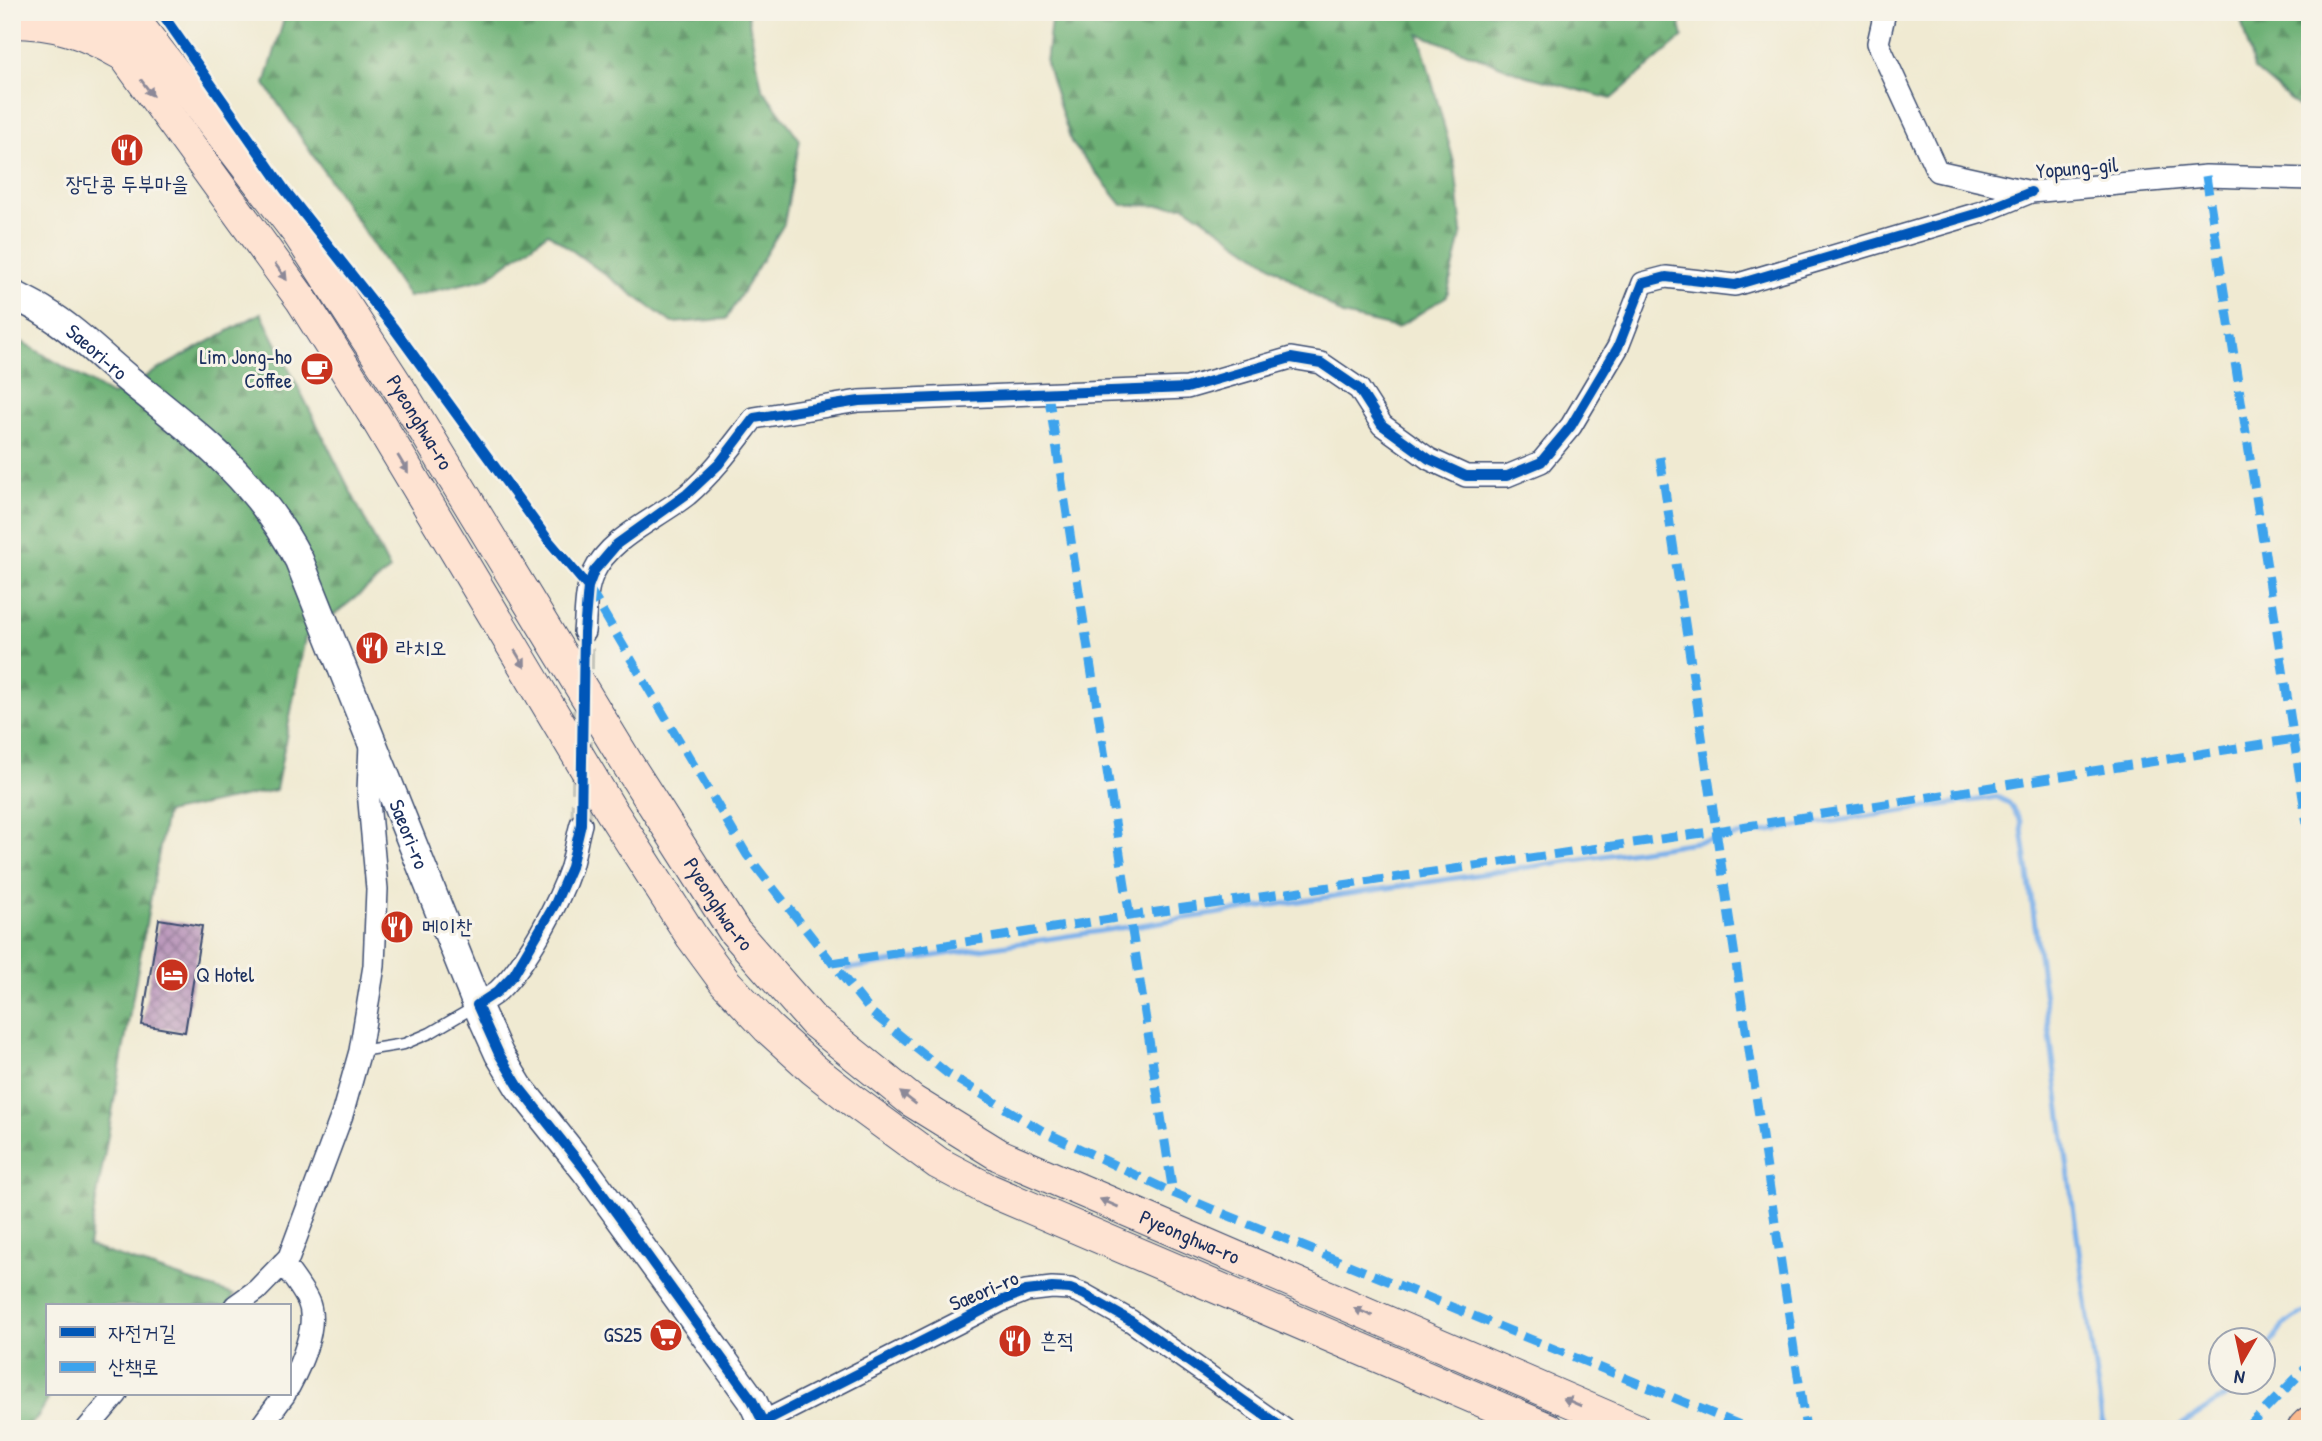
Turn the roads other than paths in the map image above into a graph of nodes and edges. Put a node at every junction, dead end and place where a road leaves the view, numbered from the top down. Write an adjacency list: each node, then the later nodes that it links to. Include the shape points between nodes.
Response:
1 (93, 12): 5 (main road, Pyeonghwa-ro)
2 (1885, 12): 7 (street, Yopung-gil, via 1878,43 1937,171)
3 (134, 16): 25 (main road, Pyeonghwa-ro, one-way to 3, via 999,1155 912,1101 814,1022 734,931 299,233)
4 (12, 22): 5 (main road, via 65,27)
5 (125, 56): 24 (main road, Pyeonghwa-ro, one-way to 24, via 301,299 692,937 725,982 768,1028 894,1133 989,1190)
6 (2310, 179): 7 (street, Yopung-gil, via 2206,176)
7 (2031, 192): 9 (street, via 1982,212 1735,285 1666,277 1643,283 1618,348 1571,426 1541,462 1507,476 1466,476 1429,459 1382,425 1359,389 1321,363 1291,358 1187,388 859,401 754,418 695,487 617,544 594,571)
8 (12, 294): 10 (street, Saeori-ro, via 46,313 209,444 266,506 299,560)
9 (584, 632)
10 (370, 739): 12 (street, Saeori-ro); 13 (street, via 368,791 377,890 374,966)
11 (581, 824): 12 (street, via 571,867 529,951 498,992)
12 (477, 1005): 13 (lane, via 404,1044); 20 (street, Saeori-ro, via 519,1087 586,1171 752,1400)
13 (360, 1051): 14 (street, via 342,1115)
14 (283, 1263): 15 (street); 16 (street, via 308,1301 313,1320)
15 (238, 1304)
16 (290, 1385)
17 (115, 1396): 21 (street)
18 (283, 1396): 22 (street)
19 (2310, 1425): 26 (highway)
20 (763, 1426): 23 (street, Saeori-ro, via 1001,1301 1052,1288 1070,1289 1131,1321)
21 (87, 1429)
22 (258, 1429)
23 (1284, 1429)
24 (1548, 1429)
25 (1635, 1429)
26 (2306, 1429)

